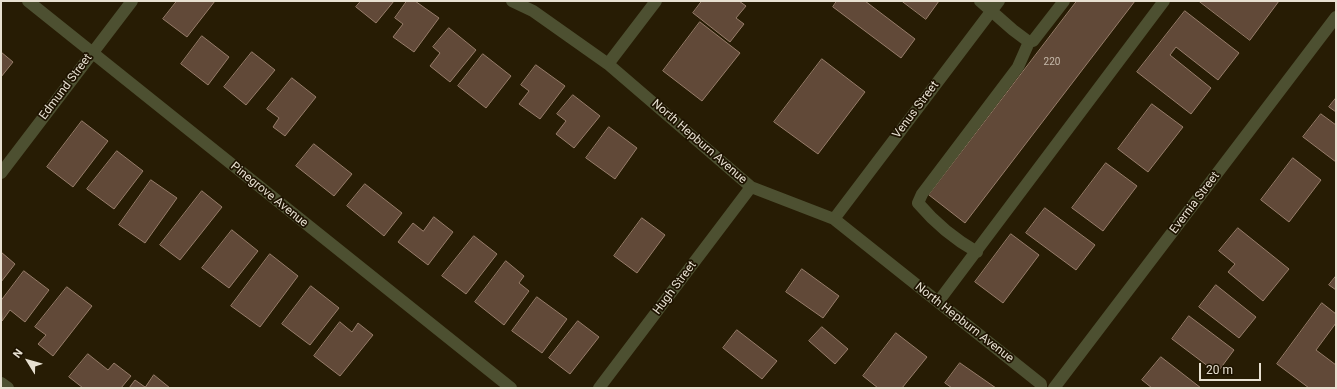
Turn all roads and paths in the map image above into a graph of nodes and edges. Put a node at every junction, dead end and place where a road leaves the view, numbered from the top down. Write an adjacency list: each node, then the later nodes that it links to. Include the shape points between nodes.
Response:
1 (28, 1): 11 (street, Pinegrove Avenue)
2 (132, 1): 11 (street, Edmund Street)
3 (512, 1): 12 (street, North Hepburn Avenue, via 533,11)
4 (656, 1): 12 (street)
5 (980, 1): 8 (street)
6 (1064, 1): 10 (street, via 1033,41)
7 (1164, 1): 16 (street)
8 (996, 6): 10 (street, via 1013,30); 15 (street, Venus Street)
9 (1336, 17): 23 (street, Evernia Street)
10 (1029, 42): 16 (street, via 1018,67 922,194 918,203 933,220)
11 (92, 53): 13 (street, Edmund Street); 20 (street, Pinegrove Avenue)
12 (608, 64): 14 (street, North Hepburn Avenue)
13 (1, 173)
14 (751, 187): 15 (street, North Hepburn Avenue); 21 (street, Hugh Street)
15 (834, 219): 17 (street, North Hepburn Avenue)
16 (977, 252): 17 (street)
17 (938, 302): 22 (street, North Hepburn Avenue, via 1041,384)
18 (1, 383): 19 (street)
19 (8, 388)
20 (511, 388)
21 (599, 388)
22 (1041, 388)
23 (1054, 388)

